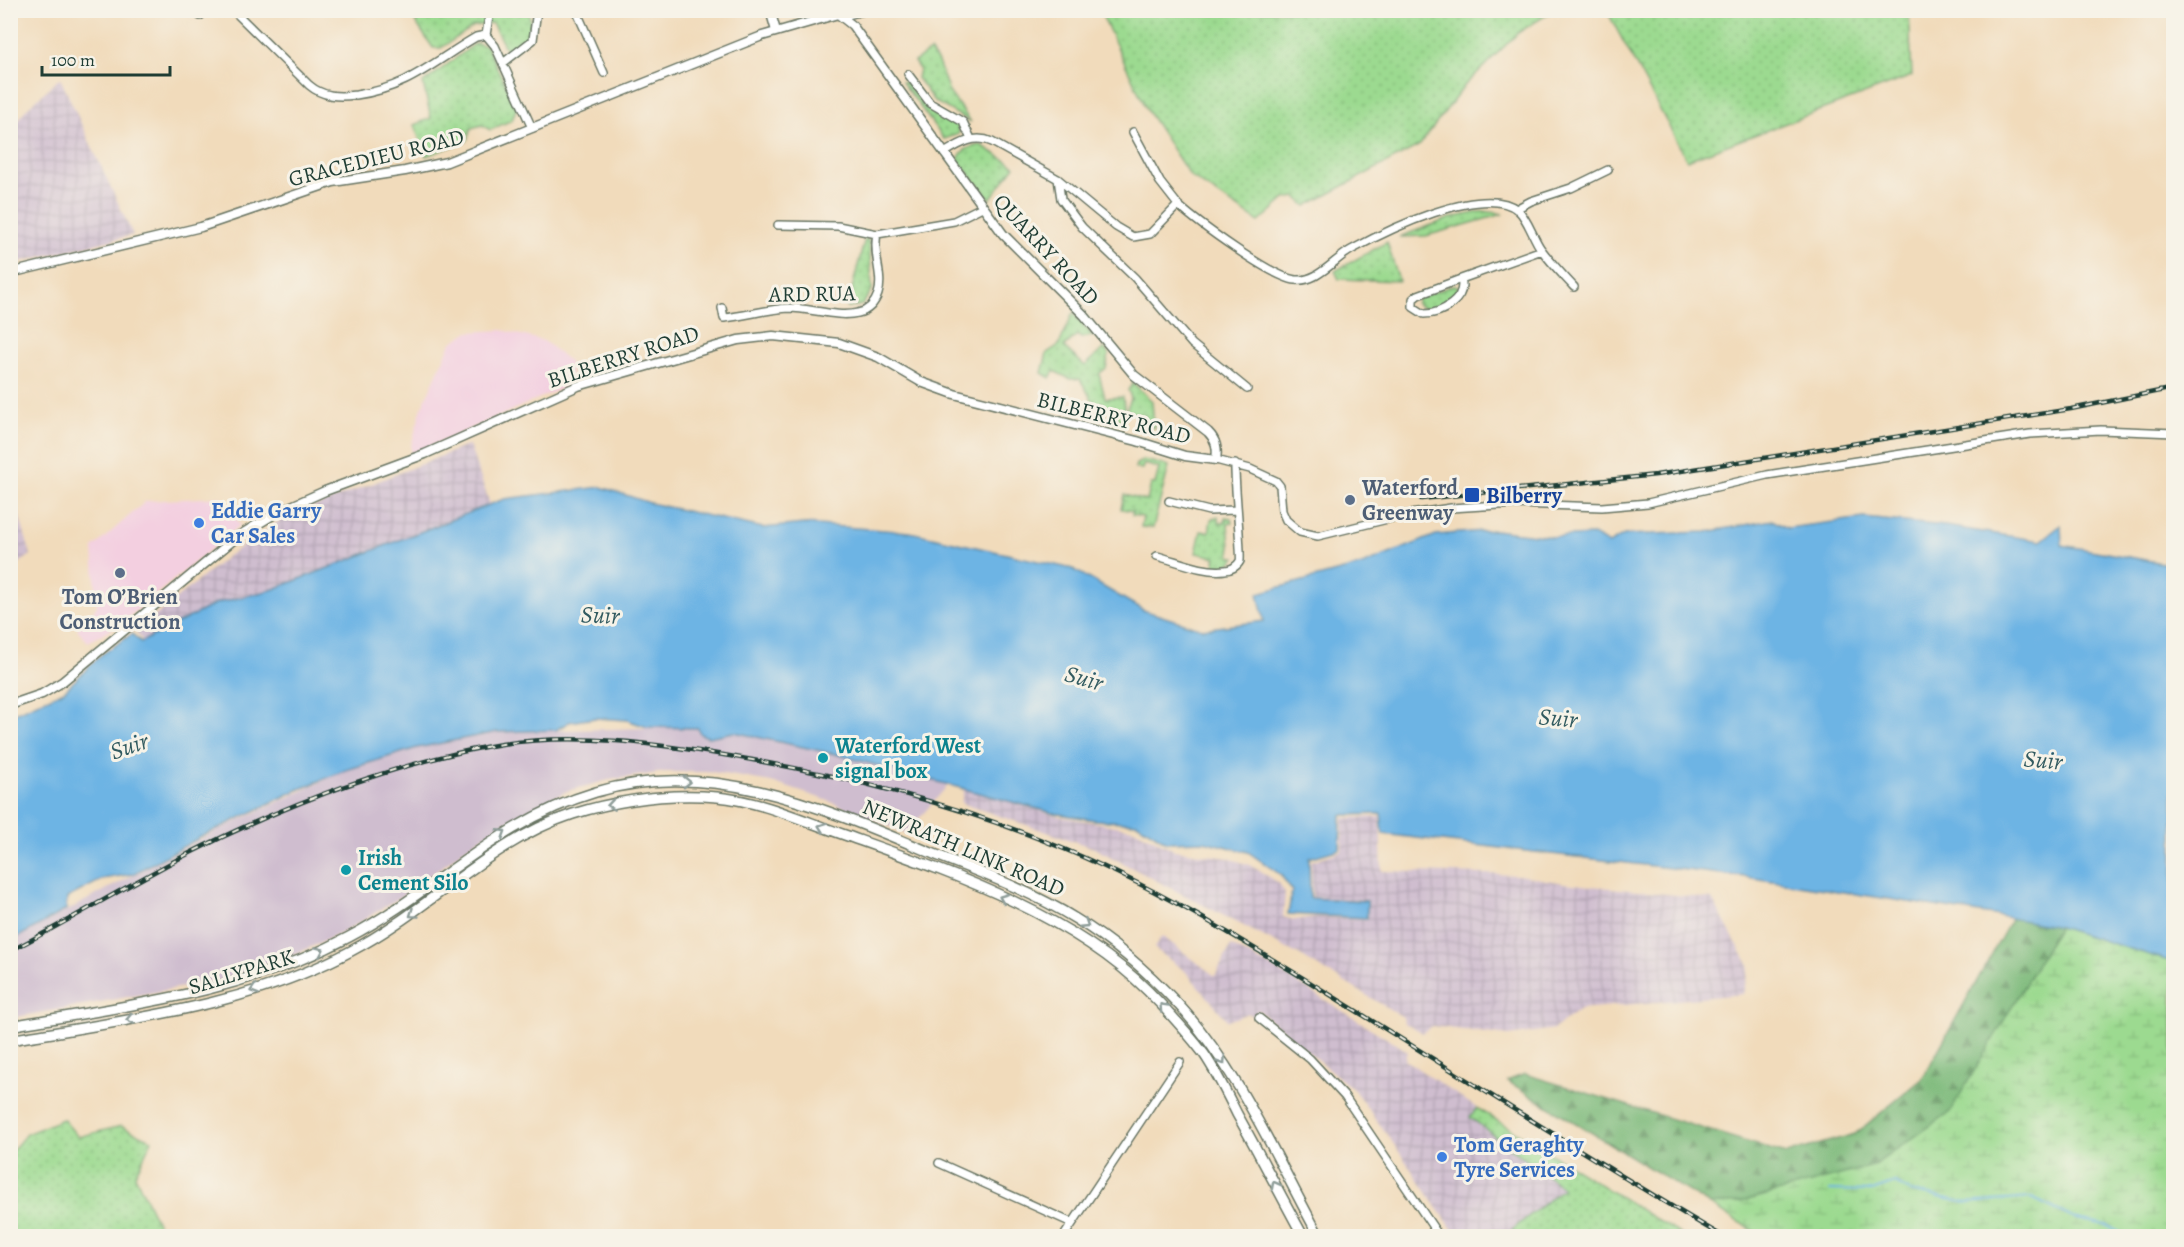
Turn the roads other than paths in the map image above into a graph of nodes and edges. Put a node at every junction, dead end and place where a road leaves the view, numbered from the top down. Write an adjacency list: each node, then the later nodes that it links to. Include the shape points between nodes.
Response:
1 (233, 10): 9 (street, via 309,85 330,96 399,85 476,37)
2 (490, 10): 9 (street)
3 (576, 10): 11 (street)
4 (770, 10): 8 (street)
5 (868, 10): 7 (street)
6 (536, 11): 10 (street, via 533,40)
7 (843, 16): 8 (street, GRACEDIEU ROAD, via 831,14); 16 (street, QUARRY ROAD)
8 (776, 31): 13 (street, GRACEDIEU ROAD)
9 (486, 35): 10 (street)
10 (503, 63): 13 (street)
11 (604, 73)
12 (908, 74): 15 (street, via 930,103 963,122)
13 (532, 128): 25 (street, GRACEDIEU ROAD, via 435,165 333,182 201,228)
14 (1133, 132): 19 (street, via 1160,182)
15 (971, 139): 16 (street); 18 (street, via 992,142)
16 (944, 153): 20 (street, QUARRY ROAD)
17 (1608, 170): 21 (street)
18 (1058, 179): 19 (street, via 1133,237 1150,234); 29 (street, via 1061,200 1082,227 1135,278 1185,337)
19 (1178, 205): 21 (street, via 1273,272 1293,280 1316,275 1342,255 1431,215 1488,202)
20 (982, 207): 23 (street, via 954,221); 31 (street, QUARRY ROAD, via 1013,246 1084,315 1134,375 1212,436)
21 (1516, 209): 24 (street)
22 (778, 225): 23 (street, via 838,226)
23 (877, 234): 28 (street, ARD RUA, via 879,290 865,311 856,314 771,309 724,318)
24 (1542, 250): 26 (street); 27 (street)
25 (10, 273)
26 (1461, 279): 26 (street, via 1460,295 1444,308 1424,314 1413,307 1418,294)
27 (1574, 287)
28 (722, 308)
29 (1247, 389)
30 (2174, 433): 32 (street, BILBERRY ROAD, via 2101,429 2030,434 1767,475 1648,503 1451,508 1404,515 1324,536 1306,534 1286,520 1280,488 1273,479)
31 (1216, 460): 32 (street, BILBERRY ROAD); 36 (street, BILBERRY ROAD, via 1185,456 930,387 848,345 782,336 738,340 578,386 425,454 276,513 237,537 62,682)
32 (1235, 464): 34 (street)
33 (1168, 501): 34 (street, via 1209,511)
34 (1235, 510): 35 (street, via 1241,556 1235,567 1218,570)
35 (1157, 556)
36 (10, 705)
37 (454, 867): 40 (main road, SALLYPARK, one-way to 37, via 206,990 281,967 366,928); 47 (main road, NEWRATH LINK ROAD, one-way to 47, via 520,822 566,802 620,785 688,781 747,787 813,805 955,862 1072,916 1126,954 1179,1005 1225,1065)
38 (460, 879): 41 (main road, SALLYPARK, one-way to 41, via 384,933 293,977 209,1003); 46 (main road, NEWRATH LINK ROAD, one-way to 38, via 1201,1051 1146,989 1115,962 1030,909 770,808 717,797 659,797 601,806 569,816 514,841)
39 (1258, 1018): 48 (street, via 1334,1083)
40 (10, 1026)
41 (10, 1041)
42 (1180, 1062): 44 (street)
43 (939, 1163): 44 (street)
44 (1072, 1223): 45 (street)
45 (1064, 1236)
46 (1303, 1236)
47 (1319, 1236)
48 (1439, 1236)

